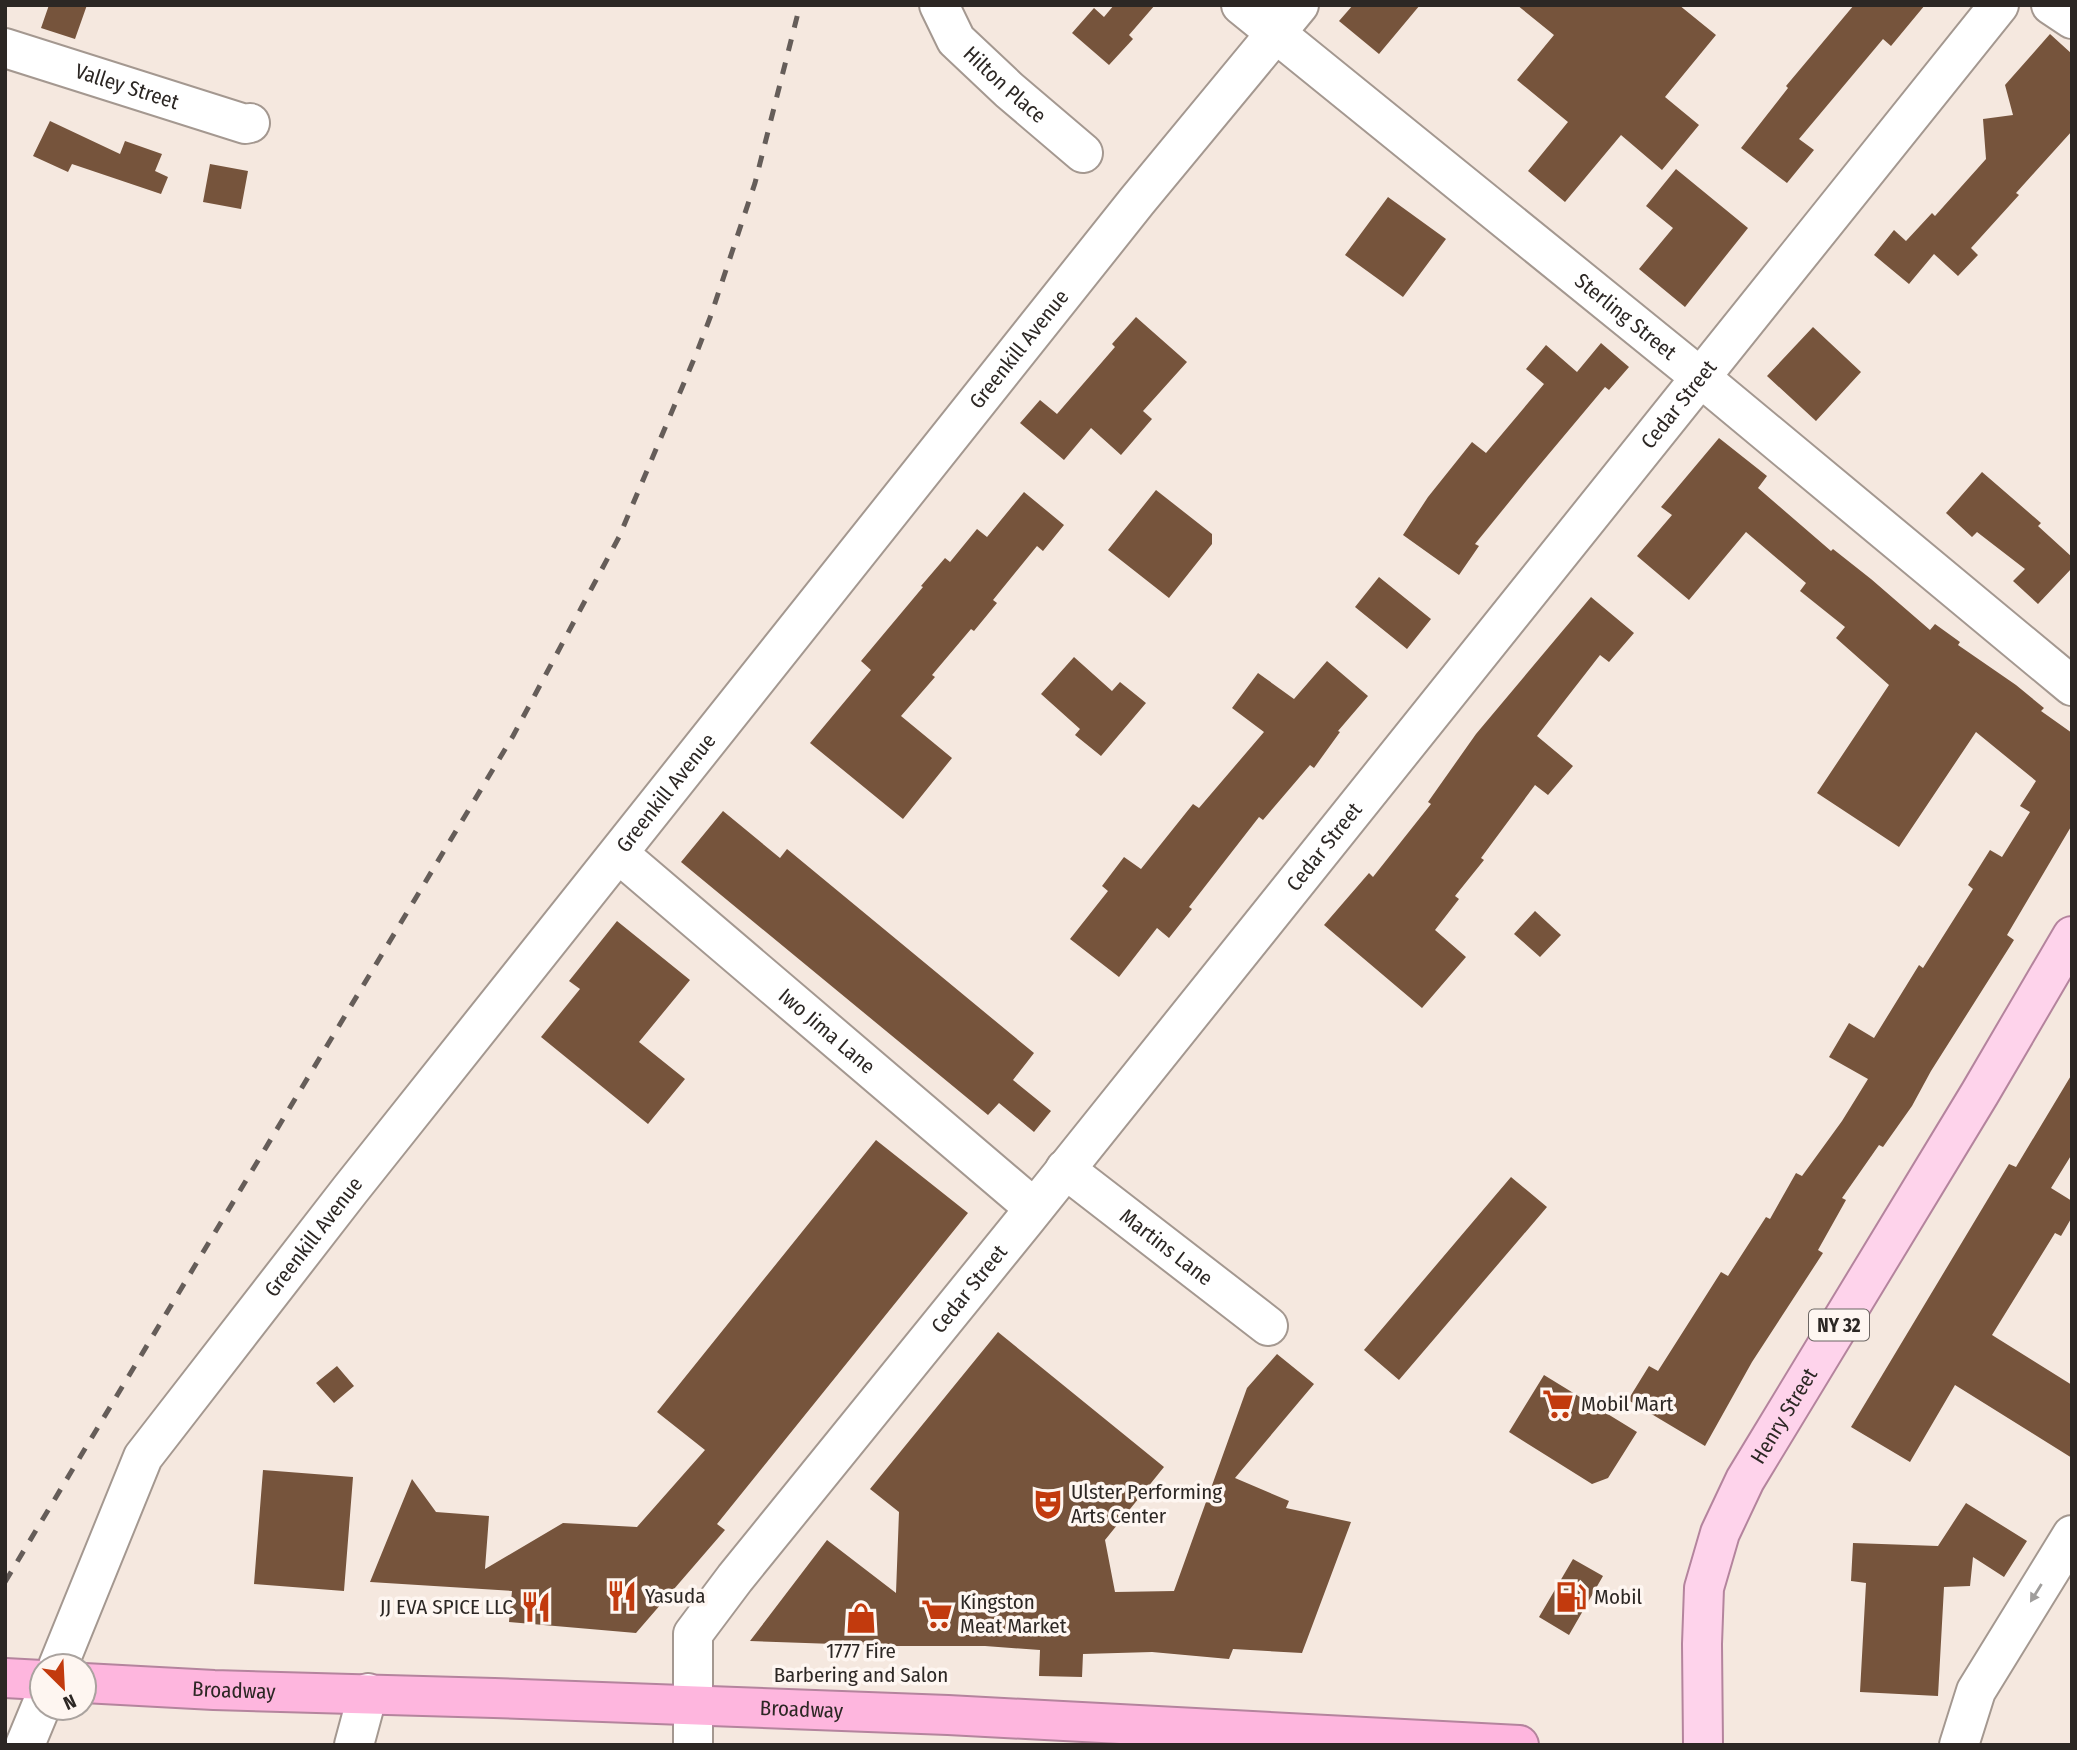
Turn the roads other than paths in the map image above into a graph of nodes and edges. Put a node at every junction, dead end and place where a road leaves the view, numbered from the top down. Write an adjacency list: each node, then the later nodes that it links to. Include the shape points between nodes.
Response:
1 (939, 5): 9 (street, Hilton Place, via 956,40)
2 (1241, 5): 6 (street, Sterling Street)
3 (1999, 5): 10 (street, Cedar Street)
4 (2051, 5): 5 (street)
5 (2072, 19)
6 (1288, 20): 10 (street, Sterling Street); 12 (street, Greenkill Avenue, via 1138,201)
7 (5, 48): 8 (street, Valley Street)
8 (250, 123)
9 (1083, 153)
10 (1700, 377): 11 (street, Sterling Street); 14 (street, Cedar Street)
11 (2072, 685)
12 (618, 854): 15 (street, Iwo Jima Lane); 18 (street, Greenkill Avenue, via 144,1457)
13 (2072, 936): 28 (main road, Henry Street / NY 32, via 1750,1471 1720,1533 1704,1588)
14 (1065, 1170): 15 (street, Cedar Street); 16 (street, Martins Lane)
15 (1034, 1208): 23 (street, Cedar Street, via 693,1634)
16 (1268, 1326)
17 (2072, 1535): 29 (street, one-way to 29, via 1976,1691)
18 (64, 1652)
19 (5, 1678): 20 (highway)
20 (28, 1679)
21 (98, 1684): 22 (highway, Broadway)
22 (368, 1693): 23 (highway, Broadway); 25 (street)
23 (694, 1706): 24 (highway, Broadway, via 948,1715); 26 (street, Cedar Street)
24 (1171, 1736): 27 (highway, Broadway)
25 (354, 1745)
26 (693, 1745)
27 (1519, 1745)
28 (1703, 1745)
29 (1959, 1745)

